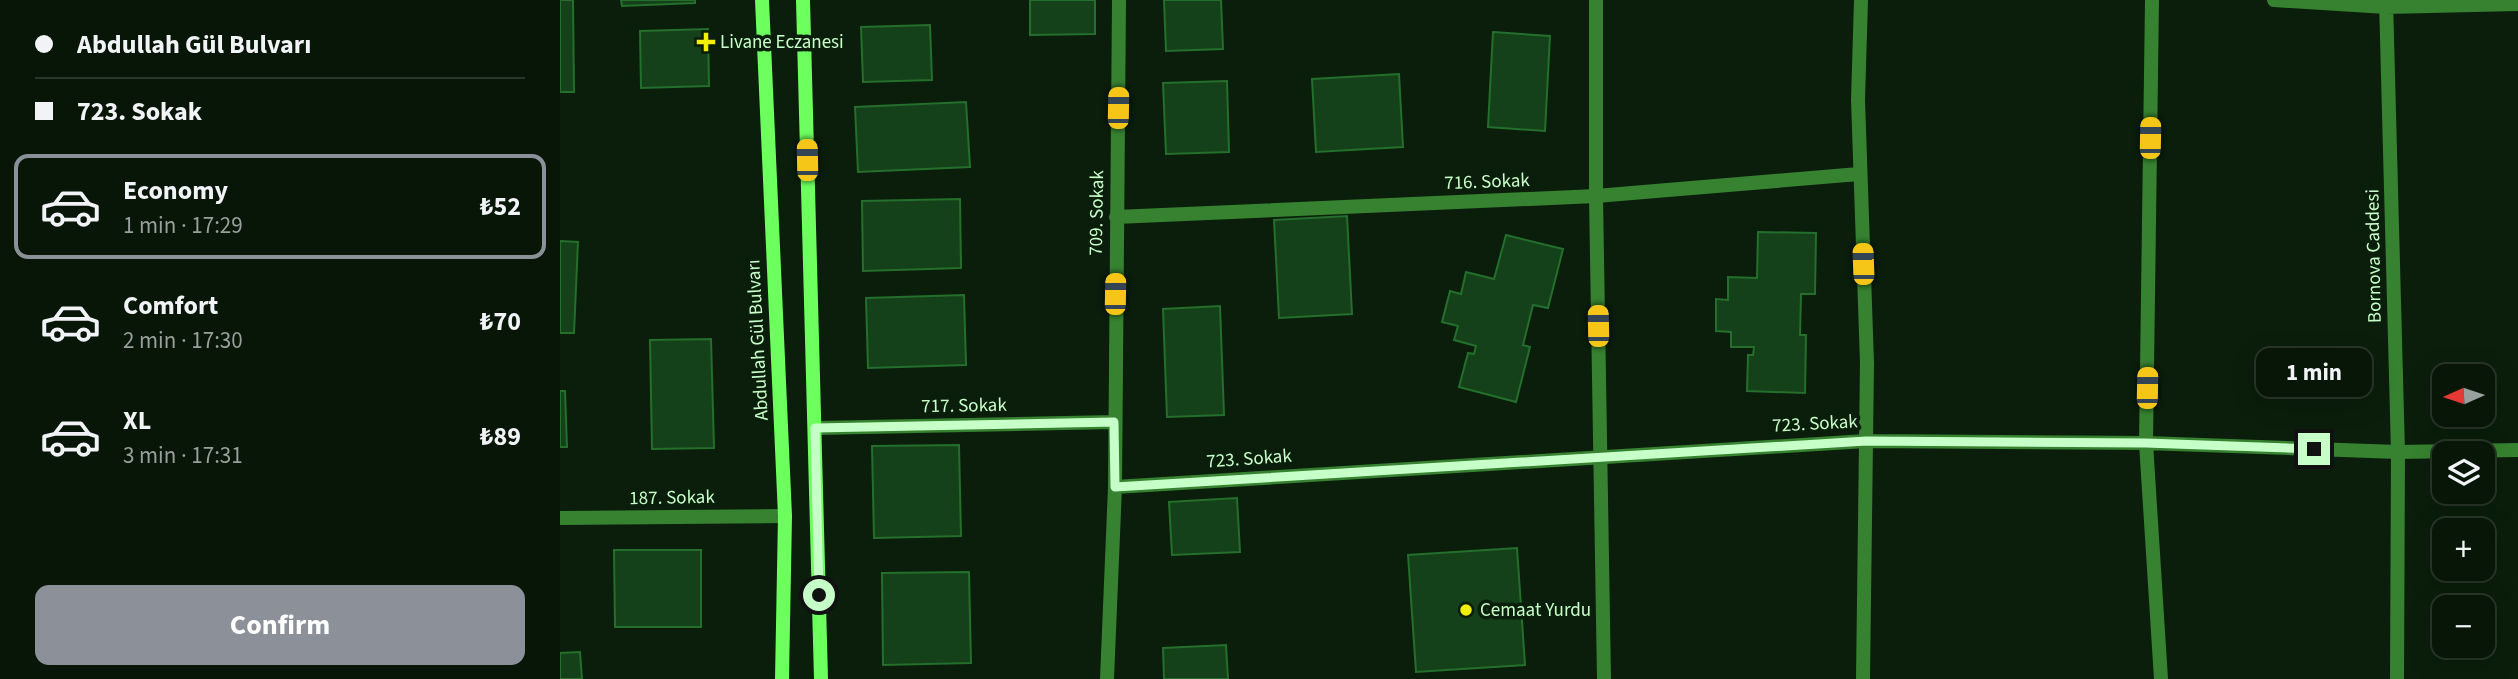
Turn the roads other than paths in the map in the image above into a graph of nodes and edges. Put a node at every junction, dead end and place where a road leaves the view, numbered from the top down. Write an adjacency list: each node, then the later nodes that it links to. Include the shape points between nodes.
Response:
1 (762, 0): 21 (main road, Abdullah Gül Bulvarı)
2 (803, 0): 14 (main road)
3 (1119, 0): 12 (street, 709. Sokak)
4 (1596, 0): 11 (street)
5 (1861, 0): 10 (street)
6 (2152, 0): 16 (street)
7 (2274, 0): 8 (street)
8 (2386, 4): 9 (street); 18 (street, Bornova Caddesi)
9 (2518, 5)
10 (1859, 174): 11 (street, 716. Sokak); 15 (street)
11 (1596, 196): 12 (street, 716. Sokak); 19 (street)
12 (1116, 217): 13 (street, 709. Sokak)
13 (1114, 422): 14 (street, 717. Sokak); 20 (street, 709. Sokak)
14 (815, 428): 24 (main road)
15 (1866, 441): 16 (street, 723. Sokak); 19 (street, 723. Sokak); 27 (street)
16 (2146, 443): 18 (street, 723. Sokak); 28 (street)
17 (2518, 450): 18 (street, 723. Sokak)
18 (2398, 452): 29 (street, Bornova Caddesi)
19 (1600, 456): 20 (street, 723. Sokak); 26 (street)
20 (1115, 487): 25 (street, 709. Sokak)
21 (785, 516): 22 (street, 187. Sokak); 23 (main road, Abdullah Gül Bulvarı)
22 (560, 519)
23 (782, 679)
24 (821, 679)
25 (1107, 679)
26 (1604, 679)
27 (1863, 679)
28 (2161, 679)
29 (2398, 679)

